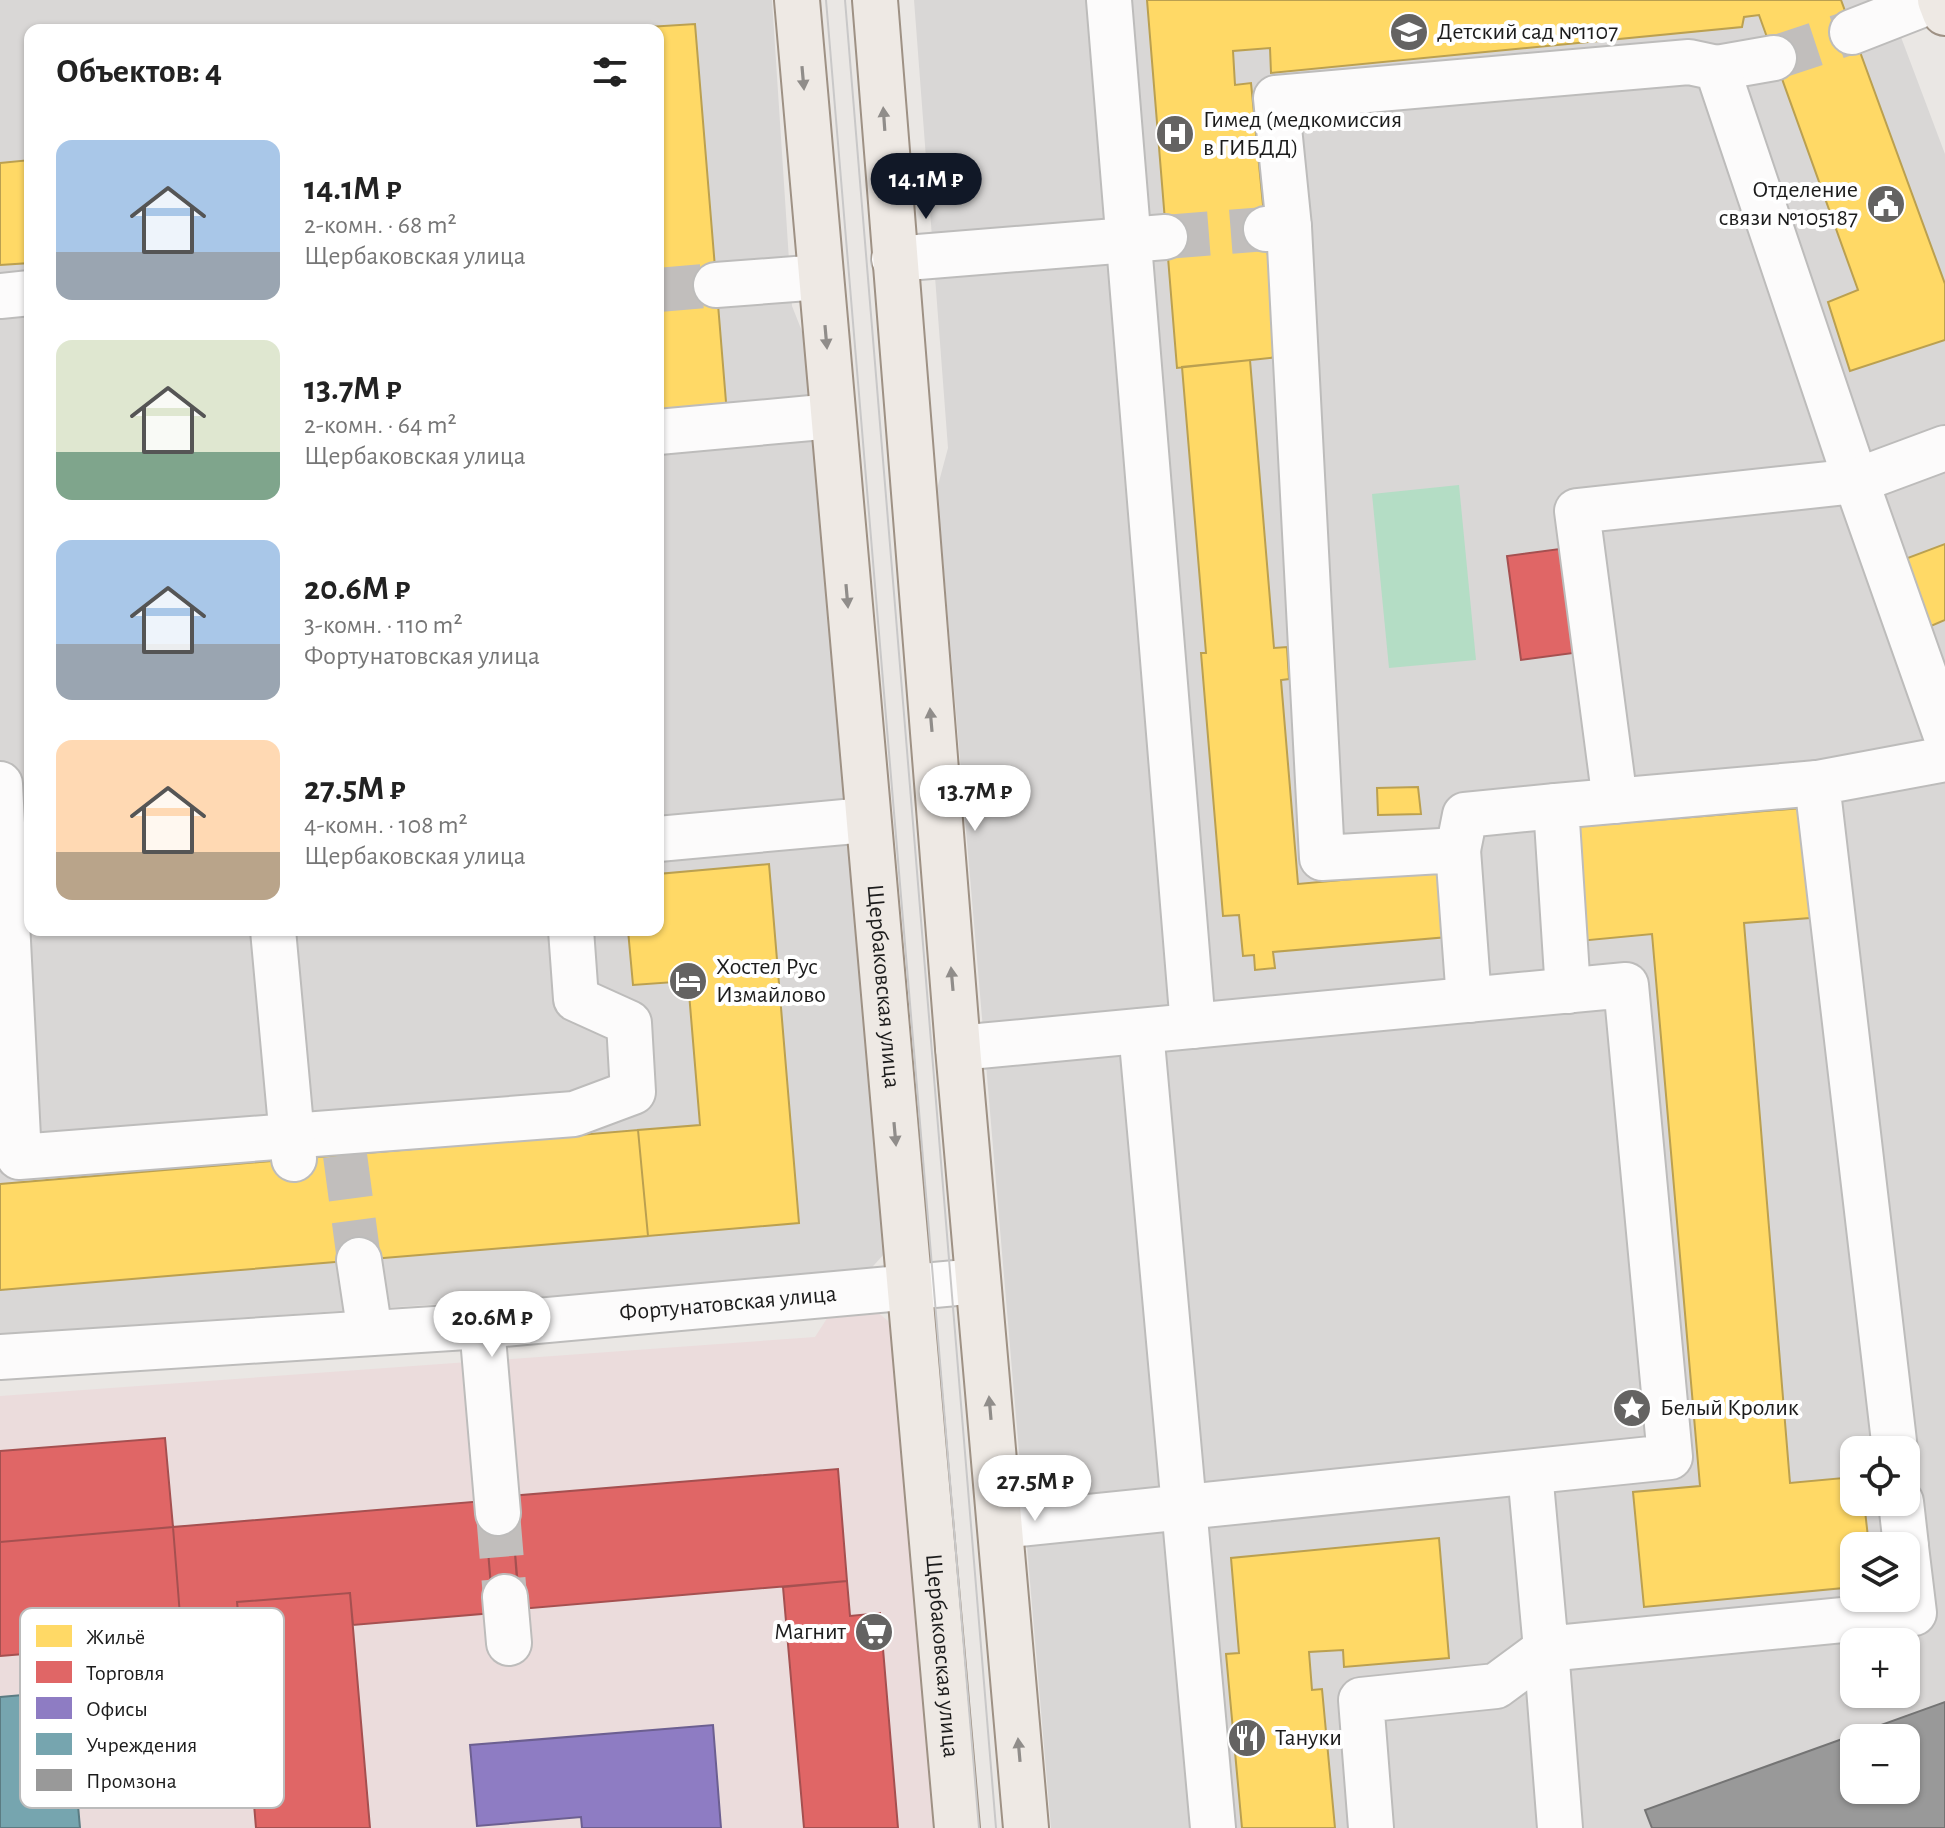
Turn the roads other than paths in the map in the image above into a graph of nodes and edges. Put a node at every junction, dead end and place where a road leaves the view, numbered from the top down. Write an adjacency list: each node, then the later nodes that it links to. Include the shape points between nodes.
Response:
1 (797, 0): 12 (main road, Щербаковская улица, one-way to 12)
2 (875, 0): 11 (main road, one-way to 2)
3 (1109, 0): 10 (street)
4 (1934, 0): 7 (street)
5 (1940, 0): 6 (main road)
6 (1945, 13)
7 (1852, 32)
8 (1774, 58): 9 (street)
9 (1717, 68): 19 (street); 28 (street, via 1689,62 1276,98 1277,228 1322,858)
10 (1147, 239): 11 (street); 33 (street)
11 (894, 259): 35 (main road, one-way to 11)
12 (821, 277): 13 (street); 16 (main road, Щербаковская улица, one-way to 16)
13 (716, 285)
14 (24, 294): 15 (street)
15 (0, 296)
16 (833, 416): 17 (street); 26 (main road, Щербаковская улица, one-way to 26)
17 (664, 431)
18 (1945, 448): 19 (street)
19 (1856, 481): 20 (street); 24 (street, via 1577,511)
20 (1945, 733)
21 (1945, 759): 22 (street)
22 (1817, 783): 24 (street); 43 (street)
23 (0, 784): 36 (street, via 19,1157)
24 (1615, 801): 25 (street)
25 (1556, 806): 28 (street, via 1465,815); 31 (street)
26 (866, 820): 27 (street); 39 (main road, Щербаковская улица, one-way to 39)
27 (664, 838)
28 (1458, 850): 32 (street)
29 (274, 936): 36 (street)
30 (571, 936): 36 (street, via 576,999 629,1023 633,1092 574,1114)
31 (1568, 991): 32 (street); 44 (street, via 1626,985 1670,1457)
32 (1469, 1000): 33 (street)
33 (1193, 1026): 34 (street)
34 (1141, 1031): 35 (street); 45 (street)
35 (958, 1048): 38 (main road)
36 (294, 1147)
37 (359, 1260): 41 (street)
38 (978, 1281): 39 (street, Фортунатовская улица); 47 (main road, one-way to 38)
39 (909, 1287): 40 (street, Фортунатовская улица); 52 (main road, Щербаковская улица)
40 (482, 1326): 41 (street, Фортунатовская улица); 46 (street)
41 (370, 1333): 42 (street, Фортунатовская улица)
42 (0, 1357)
43 (1893, 1436)
44 (1530, 1472): 45 (street); 51 (street)
45 (1183, 1508): 47 (street); 54 (street)
46 (498, 1513)
47 (1001, 1526): 53 (main road, one-way to 47)
48 (505, 1597): 50 (street)
49 (1914, 1612): 51 (street)
50 (509, 1643)
51 (1546, 1649): 55 (street, via 1496,1686 1361,1700); 56 (street)
52 (957, 1828)
53 (1026, 1828)
54 (1213, 1828)
55 (1371, 1828)
56 (1560, 1828)

